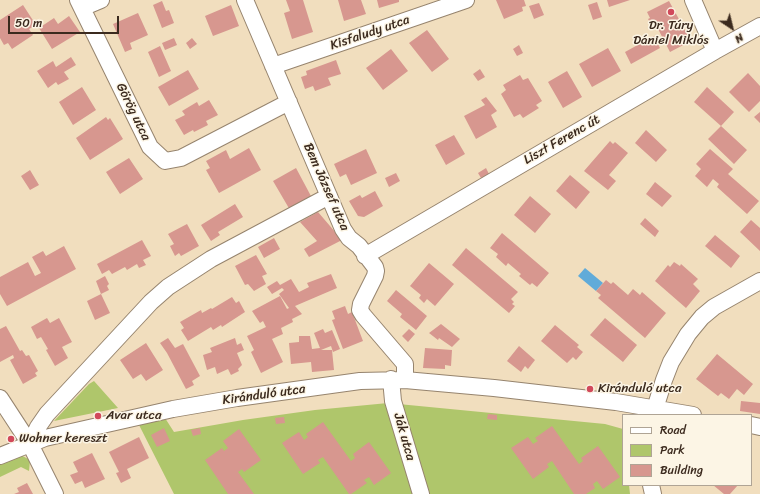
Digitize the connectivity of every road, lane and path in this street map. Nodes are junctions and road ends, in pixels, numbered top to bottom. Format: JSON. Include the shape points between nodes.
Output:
{"nodes":[{"id":1,"x":101,"y":0,"type":"edge"},
{"id":2,"x":245,"y":0,"type":"edge"},
{"id":3,"x":466,"y":0,"type":"edge"},
{"id":4,"x":693,"y":0,"type":"edge"},
{"id":5,"x":80,"y":4,"type":"edge"},
{"id":6,"x":760,"y":26,"type":"edge"},
{"id":7,"x":715,"y":51,"type":"junction"},
{"id":8,"x":273,"y":66,"type":"junction"},
{"id":9,"x":289,"y":102,"type":"junction"},
{"id":10,"x":329,"y":196,"type":"junction"},
{"id":11,"x":365,"y":256,"type":"junction"},
{"id":12,"x":760,"y":281,"type":"edge"},
{"id":13,"x":398,"y":380,"type":"junction"},
{"id":14,"x":0,"y":398,"type":"edge"},
{"id":15,"x":654,"y":412,"type":"edge"},
{"id":16,"x":680,"y":414,"type":"edge"},
{"id":17,"x":30,"y":444,"type":"junction"},
{"id":18,"x":0,"y":456,"type":"edge"},
{"id":19,"x":55,"y":494,"type":"edge"},
{"id":20,"x":421,"y":494,"type":"edge"}],
"edges":[{"from":1,"to":5,"type":"street"},
{"from":2,"to":8,"type":"street","name":"Bem József utca"},
{"from":3,"to":8,"type":"street","name":"Kisfaludy utca"},
{"from":4,"to":7,"type":"street"},
{"from":5,"to":9,"type":"street","name":"Görög utca","via":[[150,147],[165,161],[181,158]]},
{"from":6,"to":7,"type":"street","name":"Liszt Ferenc út"},
{"from":7,"to":11,"type":"street","name":"Liszt Ferenc út"},
{"from":8,"to":9,"type":"street","name":"Bem József utca"},
{"from":9,"to":10,"type":"street","name":"Bem József utca"},
{"from":10,"to":11,"type":"street","name":"Bem József utca","via":[[343,229]]},
{"from":10,"to":17,"type":"street","via":[[211,259],[168,287],[47,414]]},
{"from":11,"to":13,"type":"street","name":"Bem József utca","via":[[376,271],[360,310],[405,364]]},
{"from":12,"to":15,"type":"street","via":[[714,307],[688,334],[671,362]]},
{"from":13,"to":15,"type":"street","name":"Kiránduló utca","via":[[616,402]]},
{"from":13,"to":17,"type":"street","name":"Kiránduló utca","via":[[360,381],[173,409],[45,438]]},
{"from":13,"to":20,"type":"street","name":"Ják utca","via":[[393,401]]},
{"from":14,"to":17,"type":"street"},
{"from":15,"to":16,"type":"street","name":"Kiránduló utca"},
{"from":17,"to":18,"type":"street","name":"Kiránduló utca"},
{"from":17,"to":19,"type":"street"}]}
